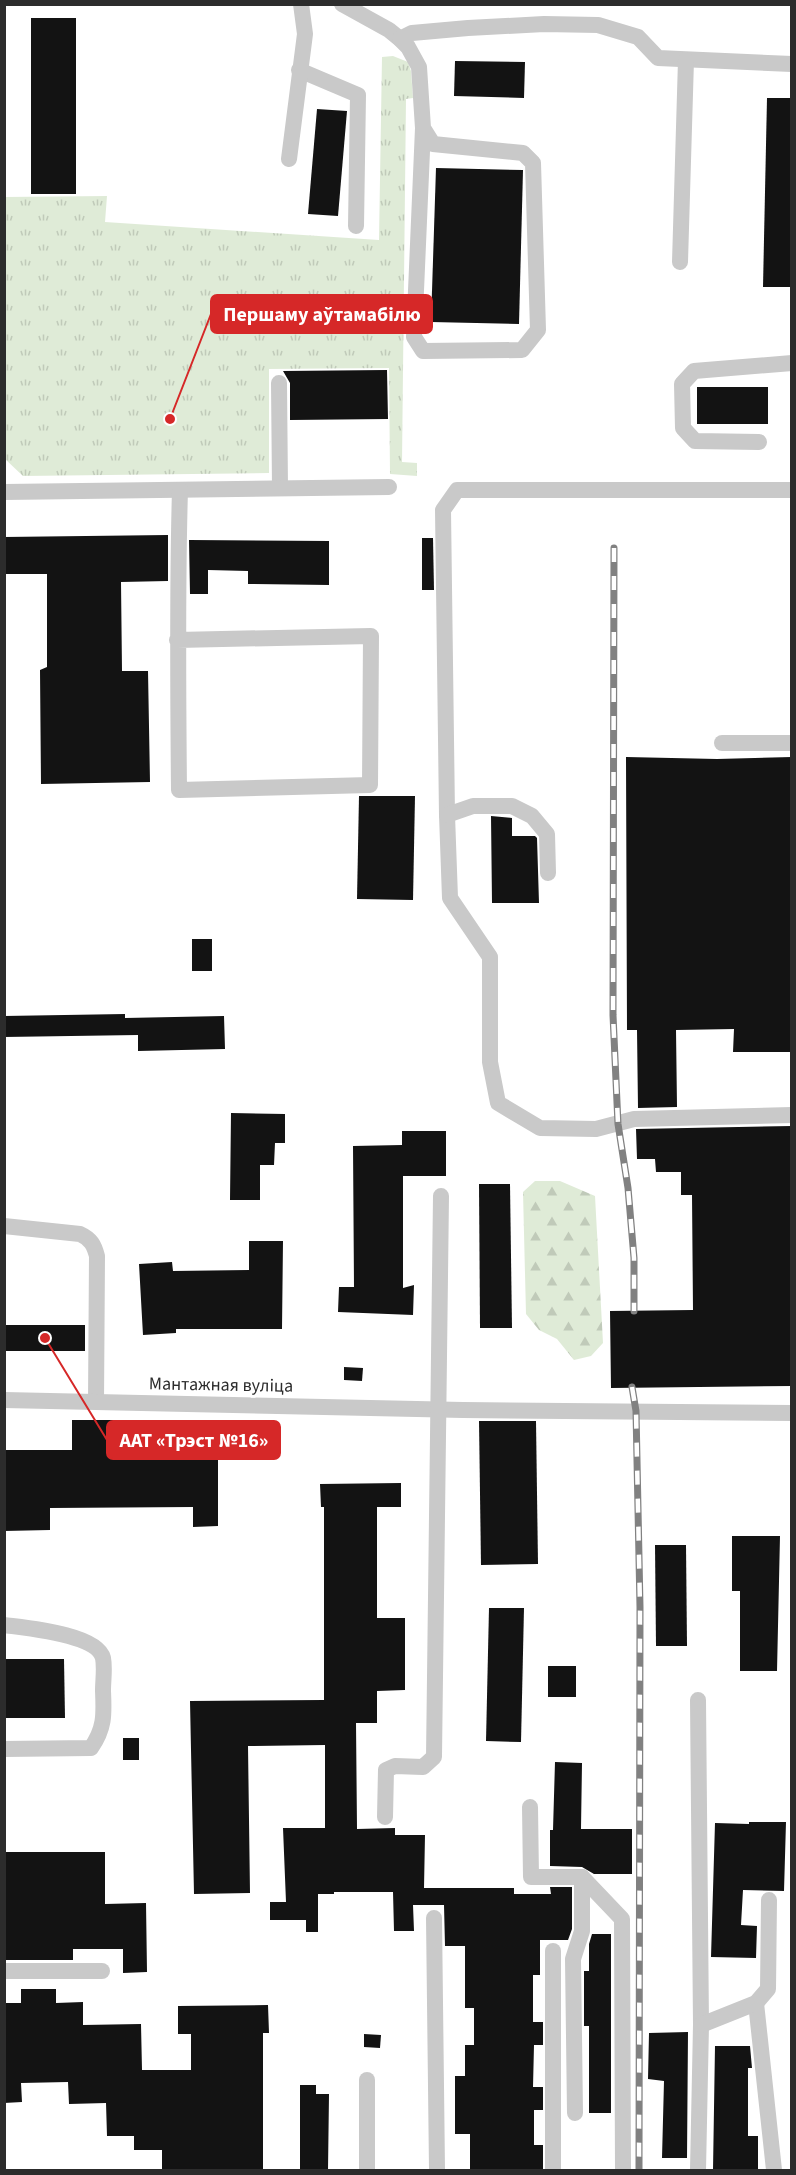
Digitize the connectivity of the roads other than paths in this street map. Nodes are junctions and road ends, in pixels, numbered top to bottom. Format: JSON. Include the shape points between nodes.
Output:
{"nodes":[{"id":1,"x":301,"y":4,"type":"edge"},
{"id":2,"x":342,"y":4,"type":"edge"},
{"id":3,"x":400,"y":39,"type":"junction"},
{"id":4,"x":686,"y":60,"type":"junction"},
{"id":5,"x":792,"y":64,"type":"edge"},
{"id":6,"x":299,"y":70,"type":"junction"},
{"id":7,"x":423,"y":128,"type":"junction"},
{"id":8,"x":289,"y":159,"type":"dead end"},
{"id":9,"x":356,"y":226,"type":"dead end"},
{"id":10,"x":680,"y":262,"type":"dead end"},
{"id":11,"x":792,"y":363,"type":"edge"},
{"id":12,"x":279,"y":383,"type":"dead end"},
{"id":13,"x":759,"y":442,"type":"dead end"},
{"id":14,"x":389,"y":487,"type":"dead end"},
{"id":15,"x":280,"y":488,"type":"junction"},
{"id":16,"x":180,"y":490,"type":"junction"},
{"id":17,"x":792,"y":490,"type":"edge"},
{"id":18,"x":4,"y":492,"type":"edge"},
{"id":19,"x":177,"y":639,"type":"junction"},
{"id":20,"x":722,"y":743,"type":"dead end"},
{"id":21,"x":792,"y":743,"type":"edge"},
{"id":22,"x":447,"y":815,"type":"junction"},
{"id":23,"x":548,"y":873,"type":"dead end"},
{"id":24,"x":792,"y":1115,"type":"edge"},
{"id":25,"x":441,"y":1196,"type":"dead end"},
{"id":26,"x":4,"y":1226,"type":"edge"},
{"id":27,"x":4,"y":1400,"type":"edge"},
{"id":28,"x":96,"y":1402,"type":"junction"},
{"id":29,"x":437,"y":1409,"type":"junction"},
{"id":30,"x":792,"y":1413,"type":"edge"},
{"id":31,"x":4,"y":1625,"type":"edge"},
{"id":32,"x":698,"y":1700,"type":"dead end"},
{"id":33,"x":4,"y":1749,"type":"edge"},
{"id":34,"x":530,"y":1807,"type":"dead end"},
{"id":35,"x":385,"y":1817,"type":"dead end"},
{"id":36,"x":582,"y":1877,"type":"junction"},
{"id":37,"x":769,"y":1900,"type":"dead end"},
{"id":38,"x":435,"y":1918,"type":"dead end"},
{"id":39,"x":553,"y":1951,"type":"dead end"},
{"id":40,"x":4,"y":1971,"type":"edge"},
{"id":41,"x":102,"y":1971,"type":"dead end"},
{"id":42,"x":756,"y":2003,"type":"junction"},
{"id":43,"x":701,"y":2025,"type":"junction"},
{"id":44,"x":367,"y":2080,"type":"dead end"},
{"id":45,"x":575,"y":2113,"type":"dead end"},
{"id":46,"x":367,"y":2170,"type":"edge"},
{"id":47,"x":437,"y":2170,"type":"edge"},
{"id":48,"x":553,"y":2170,"type":"edge"},
{"id":49,"x":623,"y":2170,"type":"edge"},
{"id":50,"x":698,"y":2170,"type":"edge"},
{"id":51,"x":774,"y":2170,"type":"edge"}],
"edges":[{"from":1,"to":6,"type":"street","via":[[305,34]]},
{"from":2,"to":3,"type":"street"},
{"from":3,"to":4,"type":"street","via":[[412,33],[468,28],[598,25],[638,37],[658,58]]},
{"from":3,"to":7,"type":"street","via":[[419,67]]},
{"from":4,"to":5,"type":"street"},
{"from":4,"to":10,"type":"street"},
{"from":6,"to":8,"type":"street"},
{"from":6,"to":9,"type":"street","via":[[357,95]]},
{"from":7,"to":7,"type":"street","via":[[433,144],[523,153],[533,163],[538,330],[522,350],[423,351],[414,337]]},
{"from":11,"to":13,"type":"street","via":[[694,371],[682,384],[682,428],[694,441]]},
{"from":12,"to":15,"type":"street"},
{"from":14,"to":15,"type":"street"},
{"from":15,"to":16,"type":"street"},
{"from":16,"to":18,"type":"street"},
{"from":16,"to":19,"type":"street"},
{"from":17,"to":22,"type":"street","via":[[457,490],[442,510]]},
{"from":19,"to":19,"type":"street","via":[[179,790],[370,785],[371,636]]},
{"from":20,"to":21,"type":"street"},
{"from":22,"to":23,"type":"street","via":[[474,806],[512,806],[532,816],[547,834]]},
{"from":22,"to":24,"type":"street","via":[[450,898],[489,957],[490,1062],[498,1103],[540,1128],[596,1129],[634,1119]]},
{"from":25,"to":29,"type":"street"},
{"from":26,"to":28,"type":"street","via":[[80,1234],[94,1245]]},
{"from":27,"to":28,"type":"street","name":"Мантажная вуліца"},
{"from":28,"to":29,"type":"street","name":"Мантажная вуліца"},
{"from":29,"to":30,"type":"street","name":"Мантажная вуліца"},
{"from":29,"to":35,"type":"street","via":[[434,1757],[423,1767],[395,1766],[386,1770]]},
{"from":31,"to":33,"type":"street","via":[[68,1635],[92,1644],[103,1656],[104,1715],[101,1734],[91,1748]]},
{"from":32,"to":43,"type":"street"},
{"from":34,"to":36,"type":"street","via":[[531,1877]]},
{"from":36,"to":45,"type":"street","via":[[582,1931],[573,1959]]},
{"from":36,"to":49,"type":"street","via":[[622,1919]]},
{"from":37,"to":42,"type":"street","via":[[768,1989]]},
{"from":38,"to":47,"type":"street"},
{"from":39,"to":48,"type":"street"},
{"from":40,"to":41,"type":"street"},
{"from":42,"to":43,"type":"street"},
{"from":42,"to":51,"type":"street"},
{"from":43,"to":50,"type":"street"},
{"from":44,"to":46,"type":"street"}]}
